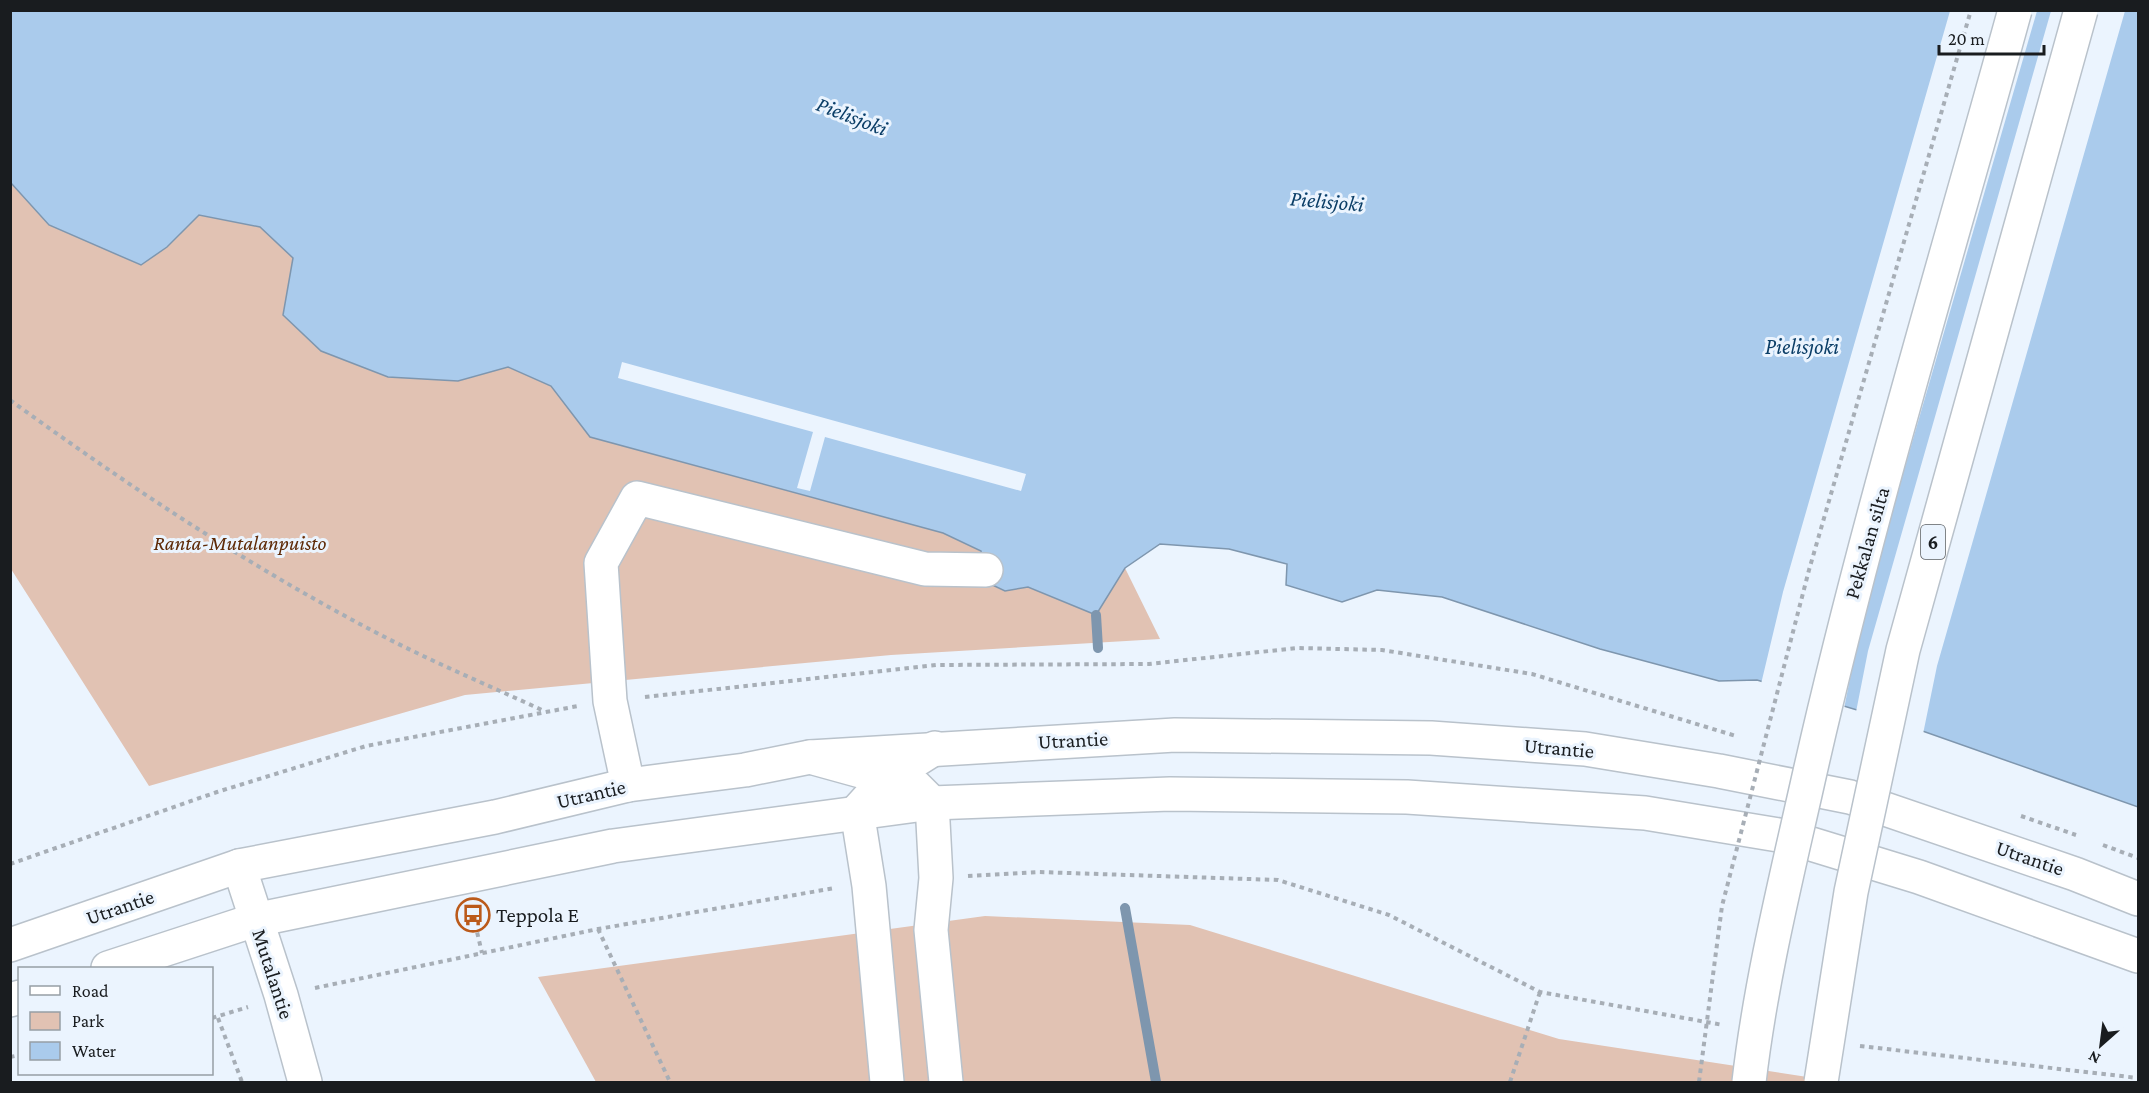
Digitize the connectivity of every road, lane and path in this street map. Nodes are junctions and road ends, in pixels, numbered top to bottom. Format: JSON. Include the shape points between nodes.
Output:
{"nodes":[{"id":1,"x":1971,"y":10,"type":"edge"},
{"id":2,"x":2015,"y":10,"type":"edge"},
{"id":3,"x":2081,"y":10,"type":"edge"},
{"id":4,"x":10,"y":400,"type":"edge"},
{"id":5,"x":986,"y":570,"type":"dead end"},
{"id":6,"x":935,"y":748,"type":"junction"},
{"id":7,"x":810,"y":757,"type":"junction"},
{"id":8,"x":886,"y":779,"type":"junction"},
{"id":9,"x":628,"y":785,"type":"junction"},
{"id":10,"x":932,"y":802,"type":"junction"},
{"id":11,"x":857,"y":811,"type":"junction"},
{"id":12,"x":10,"y":864,"type":"edge"},
{"id":13,"x":239,"y":866,"type":"junction"},
{"id":14,"x":936,"y":878,"type":"junction"},
{"id":15,"x":869,"y":886,"type":"junction"},
{"id":16,"x":2139,"y":899,"type":"edge"},
{"id":17,"x":473,"y":915,"type":"dead end"},
{"id":18,"x":255,"y":920,"type":"junction"},
{"id":19,"x":598,"y":929,"type":"junction"},
{"id":20,"x":10,"y":945,"type":"edge"},
{"id":21,"x":482,"y":953,"type":"junction"},
{"id":22,"x":2139,"y":956,"type":"edge"},
{"id":23,"x":114,"y":967,"type":"edge"},
{"id":24,"x":1540,"y":992,"type":"junction"},
{"id":25,"x":281,"y":994,"type":"junction"},
{"id":26,"x":213,"y":1018,"type":"edge"},
{"id":27,"x":218,"y":1018,"type":"junction"},
{"id":28,"x":1732,"y":1027,"type":"dead end"},
{"id":29,"x":1848,"y":1044,"type":"dead end"},
{"id":30,"x":2139,"y":1078,"type":"edge"},
{"id":31,"x":242,"y":1083,"type":"edge"},
{"id":32,"x":305,"y":1083,"type":"edge"},
{"id":33,"x":670,"y":1083,"type":"edge"},
{"id":34,"x":887,"y":1083,"type":"edge"},
{"id":35,"x":946,"y":1083,"type":"edge"},
{"id":36,"x":1510,"y":1083,"type":"edge"},
{"id":37,"x":1699,"y":1083,"type":"edge"},
{"id":38,"x":1749,"y":1083,"type":"edge"},
{"id":39,"x":1821,"y":1083,"type":"edge"}],
"edges":[{"from":1,"to":37,"type":"path","bridge":true,"via":[[1809,570],[1722,906]]},
{"from":2,"to":38,"type":"main road","name":"Pekkalan silta","bridge":true,"via":[[1841,636],[1784,884]]},
{"from":3,"to":39,"type":"main road","number":"6","bridge":true,"via":[[1903,650],[1851,892]]},
{"from":4,"to":12,"type":"path","via":[[109,472],[255,565],[376,632],[545,711],[366,746],[217,792]]},
{"from":5,"to":9,"type":"main road","via":[[925,569],[637,498],[601,562],[610,701]]},
{"from":6,"to":7,"type":"main road","name":"Utrantie"},
{"from":6,"to":8,"type":"main road"},
{"from":6,"to":16,"type":"main road","name":"Utrantie","via":[[1175,735],[1431,738],[1585,750],[1850,797],[2075,873]]},
{"from":7,"to":8,"type":"main road"},
{"from":7,"to":9,"type":"main road","name":"Utrantie"},
{"from":8,"to":10,"type":"main road","via":[[915,786]]},
{"from":8,"to":11,"type":"main road"},
{"from":9,"to":13,"type":"main road","name":"Utrantie","via":[[495,817]]},
{"from":10,"to":11,"type":"main road"},
{"from":10,"to":14,"type":"main road"},
{"from":10,"to":22,"type":"main road","via":[[1170,794],[1407,797],[1645,813],[1785,836],[1836,850]]},
{"from":11,"to":15,"type":"main road"},
{"from":11,"to":18,"type":"main road","via":[[613,846]]},
{"from":13,"to":18,"type":"main road","name":"Mutalantie"},
{"from":13,"to":20,"type":"main road","name":"Utrantie"},
{"from":14,"to":24,"type":"path","via":[[1038,872],[1278,879],[1389,915]]},
{"from":14,"to":35,"type":"main road","via":[[931,930]]},
{"from":15,"to":19,"type":"path","via":[[834,888]]},
{"from":15,"to":34,"type":"main road"},
{"from":17,"to":21,"type":"path"},
{"from":18,"to":23,"type":"main road"},
{"from":18,"to":25,"type":"main road","name":"Mutalantie"},
{"from":19,"to":21,"type":"path"},
{"from":19,"to":33,"type":"path"},
{"from":21,"to":25,"type":"path"},
{"from":24,"to":28,"type":"path"},
{"from":24,"to":36,"type":"path"},
{"from":25,"to":27,"type":"path"},
{"from":25,"to":32,"type":"main road","name":"Mutalantie"},
{"from":26,"to":27,"type":"path"},
{"from":27,"to":31,"type":"path"},
{"from":29,"to":30,"type":"path"}]}
